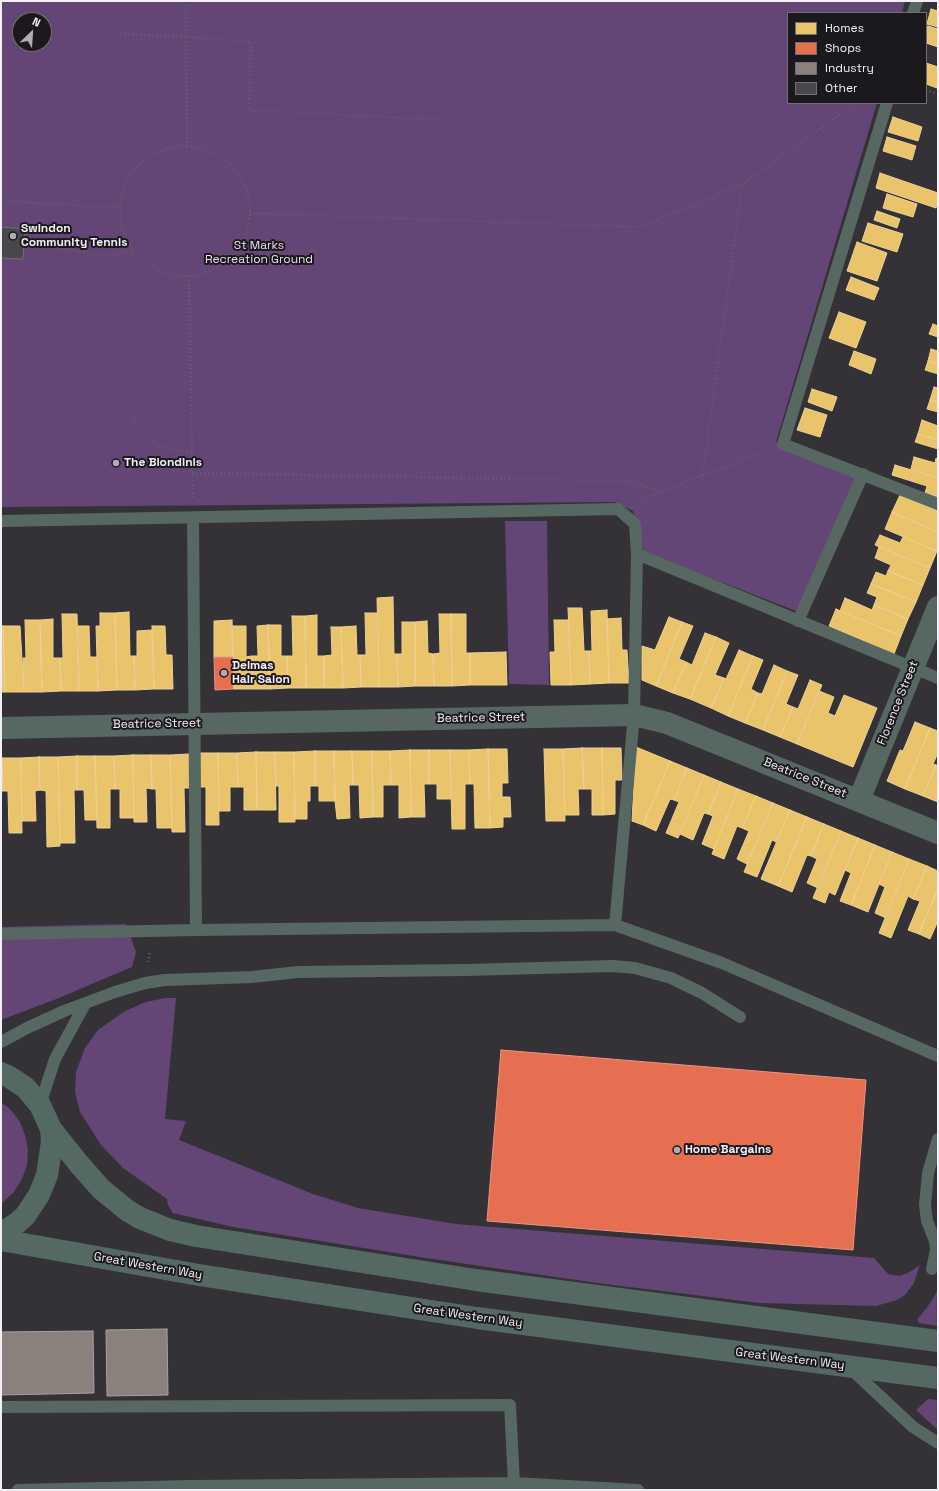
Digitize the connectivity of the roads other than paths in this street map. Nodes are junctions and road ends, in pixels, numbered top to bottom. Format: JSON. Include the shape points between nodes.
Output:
{"nodes":[{"id":1,"x":917,"y":1,"type":"edge"},
{"id":2,"x":913,"y":12,"type":"edge"},
{"id":3,"x":887,"y":104,"type":"edge"},
{"id":4,"x":863,"y":474,"type":"junction"},
{"id":5,"x":938,"y":504,"type":"edge"},
{"id":6,"x":193,"y":517,"type":"junction"},
{"id":7,"x":1,"y":521,"type":"edge"},
{"id":8,"x":637,"y":554,"type":"junction"},
{"id":9,"x":938,"y":607,"type":"edge"},
{"id":10,"x":798,"y":621,"type":"junction"},
{"id":11,"x":912,"y":668,"type":"junction"},
{"id":12,"x":938,"y":678,"type":"edge"},
{"id":13,"x":634,"y":715,"type":"junction"},
{"id":14,"x":196,"y":723,"type":"junction"},
{"id":15,"x":1,"y":728,"type":"edge"},
{"id":16,"x":859,"y":800,"type":"junction"},
{"id":17,"x":938,"y":833,"type":"edge"},
{"id":18,"x":615,"y":925,"type":"junction"},
{"id":19,"x":196,"y":930,"type":"junction"},
{"id":20,"x":1,"y":934,"type":"edge"},
{"id":21,"x":85,"y":1004,"type":"junction"},
{"id":22,"x":740,"y":1017,"type":"dead end"},
{"id":23,"x":1,"y":1042,"type":"edge"},
{"id":24,"x":938,"y":1056,"type":"edge"},
{"id":25,"x":1,"y":1073,"type":"edge"},
{"id":26,"x":40,"y":1105,"type":"junction"},
{"id":27,"x":51,"y":1129,"type":"junction"},
{"id":28,"x":938,"y":1139,"type":"edge"},
{"id":29,"x":1,"y":1234,"type":"edge"},
{"id":30,"x":1,"y":1240,"type":"edge"},
{"id":31,"x":938,"y":1252,"type":"edge"},
{"id":32,"x":938,"y":1342,"type":"edge"},
{"id":33,"x":848,"y":1367,"type":"junction"},
{"id":34,"x":938,"y":1378,"type":"edge"},
{"id":35,"x":1,"y":1407,"type":"edge"},
{"id":36,"x":938,"y":1443,"type":"edge"},
{"id":37,"x":514,"y":1483,"type":"junction"},
{"id":38,"x":18,"y":1490,"type":"edge"},
{"id":39,"x":638,"y":1490,"type":"edge"}],
"edges":[{"from":1,"to":2,"type":"lane"},
{"from":3,"to":4,"type":"lane","via":[[783,444]]},
{"from":4,"to":5,"type":"lane"},
{"from":4,"to":10,"type":"lane"},
{"from":6,"to":7,"type":"lane"},
{"from":6,"to":8,"type":"lane","via":[[618,509],[635,524]]},
{"from":6,"to":14,"type":"lane"},
{"from":8,"to":10,"type":"lane"},
{"from":8,"to":13,"type":"lane"},
{"from":9,"to":11,"type":"street","name":"Florence Street"},
{"from":10,"to":11,"type":"lane"},
{"from":11,"to":12,"type":"lane"},
{"from":11,"to":16,"type":"street","name":"Florence Street"},
{"from":13,"to":14,"type":"street","name":"Beatrice Street"},
{"from":13,"to":16,"type":"street","name":"Beatrice Street","via":[[667,723]]},
{"from":13,"to":18,"type":"lane"},
{"from":14,"to":15,"type":"street","name":"Beatrice Street"},
{"from":14,"to":19,"type":"lane"},
{"from":16,"to":17,"type":"street","name":"Beatrice Street"},
{"from":18,"to":19,"type":"lane"},
{"from":18,"to":24,"type":"lane","via":[[722,963]]},
{"from":19,"to":20,"type":"lane"},
{"from":21,"to":22,"type":"lane","via":[[115,992],[165,980],[252,977],[298,972],[613,966],[635,968],[671,978],[702,993]]},
{"from":21,"to":23,"type":"lane","via":[[46,1019]]},
{"from":21,"to":26,"type":"lane","via":[[54,1059]]},
{"from":25,"to":26,"type":"main road","via":[[26,1088]]},
{"from":26,"to":27,"type":"main road"},
{"from":27,"to":29,"type":"main road","via":[[49,1166],[39,1195],[25,1216]]},
{"from":27,"to":32,"type":"main road","via":[[101,1189],[128,1211],[164,1228],[196,1236],[476,1280]]},
{"from":28,"to":31,"type":"lane","via":[[928,1173],[925,1205],[935,1246],[932,1269]]},
{"from":30,"to":33,"type":"main road","name":"Great Western Way","via":[[199,1275],[477,1318]]},
{"from":33,"to":34,"type":"main road","name":"Great Western Way"},
{"from":33,"to":36,"type":"lane","via":[[913,1427]]},
{"from":35,"to":37,"type":"lane","via":[[510,1405]]},
{"from":37,"to":38,"type":"lane"},
{"from":37,"to":39,"type":"lane"}]}
